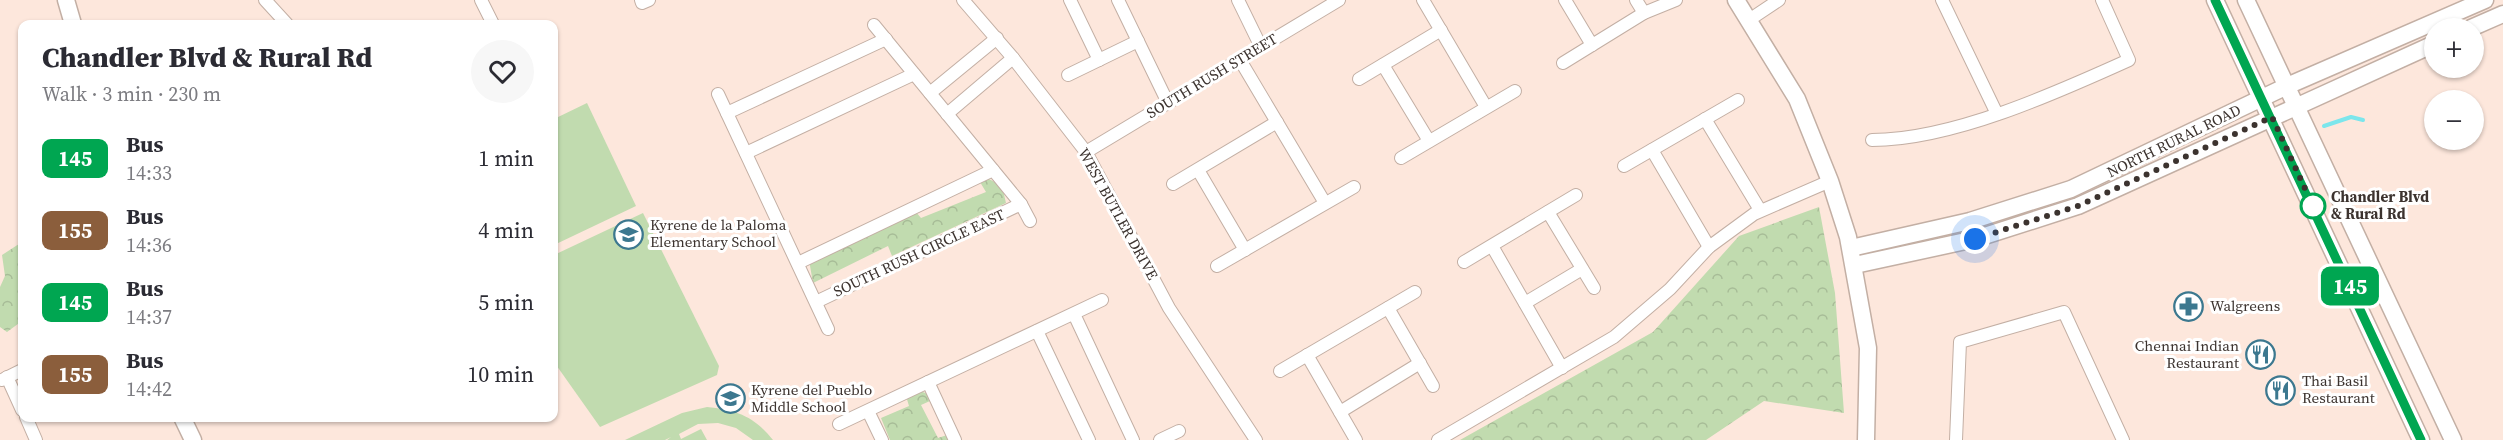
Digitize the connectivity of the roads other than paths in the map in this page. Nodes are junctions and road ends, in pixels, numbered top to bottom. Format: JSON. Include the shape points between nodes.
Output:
{"nodes":[{"id":1,"x":66,"y":0,"type":"edge"},
{"id":2,"x":265,"y":0,"type":"edge"},
{"id":3,"x":481,"y":0,"type":"edge"},
{"id":4,"x":963,"y":0,"type":"edge"},
{"id":5,"x":1070,"y":0,"type":"edge"},
{"id":6,"x":1118,"y":0,"type":"edge"},
{"id":7,"x":1238,"y":0,"type":"edge"},
{"id":8,"x":1339,"y":0,"type":"edge"},
{"id":9,"x":1423,"y":0,"type":"edge"},
{"id":10,"x":1565,"y":0,"type":"edge"},
{"id":11,"x":1636,"y":0,"type":"edge"},
{"id":12,"x":1676,"y":0,"type":"edge"},
{"id":13,"x":1736,"y":0,"type":"edge"},
{"id":14,"x":1779,"y":0,"type":"edge"},
{"id":15,"x":1942,"y":0,"type":"edge"},
{"id":16,"x":2102,"y":0,"type":"edge"},
{"id":17,"x":2215,"y":0,"type":"edge"},
{"id":18,"x":2246,"y":0,"type":"edge"},
{"id":19,"x":2485,"y":0,"type":"edge"},
{"id":20,"x":1644,"y":13,"type":"junction"},
{"id":21,"x":2503,"y":14,"type":"edge"},
{"id":22,"x":72,"y":20,"type":"edge"},
{"id":23,"x":283,"y":20,"type":"edge"},
{"id":24,"x":491,"y":20,"type":"edge"},
{"id":25,"x":1749,"y":20,"type":"junction"},
{"id":26,"x":2484,"y":22,"type":"edge"},
{"id":27,"x":874,"y":25,"type":"dead end"},
{"id":28,"x":1441,"y":30,"type":"junction"},
{"id":29,"x":886,"y":39,"type":"junction"},
{"id":30,"x":997,"y":39,"type":"junction"},
{"id":31,"x":1138,"y":41,"type":"junction"},
{"id":32,"x":1592,"y":45,"type":"junction"},
{"id":33,"x":1261,"y":47,"type":"junction"},
{"id":34,"x":2424,"y":48,"type":"edge"},
{"id":35,"x":1013,"y":58,"type":"junction"},
{"id":36,"x":1099,"y":60,"type":"junction"},
{"id":37,"x":1240,"y":60,"type":"junction"},
{"id":38,"x":1563,"y":63,"type":"dead end"},
{"id":39,"x":1383,"y":65,"type":"junction"},
{"id":40,"x":914,"y":74,"type":"junction"},
{"id":41,"x":1068,"y":75,"type":"dead end"},
{"id":42,"x":1359,"y":79,"type":"dead end"},
{"id":43,"x":2287,"y":86,"type":"junction"},
{"id":44,"x":1515,"y":91,"type":"dead end"},
{"id":45,"x":930,"y":93,"type":"junction"},
{"id":46,"x":718,"y":94,"type":"dead end"},
{"id":47,"x":2263,"y":98,"type":"junction"},
{"id":48,"x":1738,"y":100,"type":"dead end"},
{"id":49,"x":1168,"y":103,"type":"junction"},
{"id":50,"x":2296,"y":105,"type":"junction"},
{"id":51,"x":1486,"y":107,"type":"junction"},
{"id":52,"x":727,"y":114,"type":"junction"},
{"id":53,"x":947,"y":114,"type":"junction"},
{"id":54,"x":1997,"y":114,"type":"junction"},
{"id":55,"x":2272,"y":117,"type":"junction"},
{"id":56,"x":1705,"y":119,"type":"junction"},
{"id":57,"x":1276,"y":122,"type":"junction"},
{"id":58,"x":1872,"y":140,"type":"dead end"},
{"id":59,"x":1429,"y":141,"type":"junction"},
{"id":60,"x":1652,"y":150,"type":"junction"},
{"id":61,"x":1086,"y":152,"type":"junction"},
{"id":62,"x":746,"y":153,"type":"junction"},
{"id":63,"x":1401,"y":158,"type":"dead end"},
{"id":64,"x":1624,"y":166,"type":"dead end"},
{"id":65,"x":993,"y":170,"type":"junction"},
{"id":66,"x":1198,"y":170,"type":"junction"},
{"id":67,"x":2108,"y":173,"type":"junction"},
{"id":68,"x":1830,"y":181,"type":"junction"},
{"id":69,"x":1173,"y":184,"type":"dead end"},
{"id":70,"x":1354,"y":187,"type":"dead end"},
{"id":71,"x":2116,"y":190,"type":"junction"},
{"id":72,"x":1576,"y":195,"type":"dead end"},
{"id":73,"x":1325,"y":203,"type":"junction"},
{"id":74,"x":1021,"y":204,"type":"junction"},
{"id":75,"x":1760,"y":210,"type":"junction"},
{"id":76,"x":1548,"y":212,"type":"junction"},
{"id":77,"x":1030,"y":221,"type":"dead end"},
{"id":78,"x":1492,"y":246,"type":"junction"},
{"id":79,"x":1709,"y":247,"type":"junction"},
{"id":80,"x":1851,"y":248,"type":"junction"},
{"id":81,"x":1245,"y":250,"type":"junction"},
{"id":82,"x":1464,"y":262,"type":"dead end"},
{"id":83,"x":798,"y":263,"type":"junction"},
{"id":84,"x":1854,"y":265,"type":"junction"},
{"id":85,"x":1217,"y":267,"type":"dead end"},
{"id":86,"x":1582,"y":269,"type":"junction"},
{"id":87,"x":1594,"y":288,"type":"dead end"},
{"id":88,"x":1415,"y":292,"type":"dead end"},
{"id":89,"x":1102,"y":300,"type":"dead end"},
{"id":90,"x":816,"y":302,"type":"junction"},
{"id":91,"x":1525,"y":303,"type":"junction"},
{"id":92,"x":1388,"y":308,"type":"junction"},
{"id":93,"x":1074,"y":314,"type":"junction"},
{"id":94,"x":828,"y":329,"type":"dead end"},
{"id":95,"x":1037,"y":331,"type":"junction"},
{"id":96,"x":1307,"y":355,"type":"junction"},
{"id":97,"x":1420,"y":363,"type":"junction"},
{"id":98,"x":1562,"y":368,"type":"junction"},
{"id":99,"x":1280,"y":371,"type":"dead end"},
{"id":100,"x":18,"y":372,"type":"edge"},
{"id":101,"x":4,"y":379,"type":"edge"},
{"id":102,"x":928,"y":382,"type":"junction"},
{"id":103,"x":1434,"y":386,"type":"dead end"},
{"id":104,"x":18,"y":403,"type":"edge"},
{"id":105,"x":868,"y":411,"type":"junction"},
{"id":106,"x":1340,"y":412,"type":"junction"},
{"id":107,"x":2443,"y":420,"type":"junction"},
{"id":108,"x":28,"y":422,"type":"edge"},
{"id":109,"x":185,"y":422,"type":"edge"},
{"id":110,"x":839,"y":424,"type":"dead end"},
{"id":111,"x":1179,"y":431,"type":"dead end"},
{"id":112,"x":2419,"y":436,"type":"edge"},
{"id":113,"x":36,"y":440,"type":"edge"},
{"id":114,"x":194,"y":440,"type":"edge"},
{"id":115,"x":882,"y":440,"type":"edge"},
{"id":116,"x":956,"y":440,"type":"edge"},
{"id":117,"x":1089,"y":440,"type":"edge"},
{"id":118,"x":1132,"y":440,"type":"edge"},
{"id":119,"x":1160,"y":440,"type":"edge"},
{"id":120,"x":1256,"y":440,"type":"edge"},
{"id":121,"x":1356,"y":440,"type":"edge"},
{"id":122,"x":1438,"y":440,"type":"edge"},
{"id":123,"x":1866,"y":440,"type":"edge"},
{"id":124,"x":1956,"y":440,"type":"edge"},
{"id":125,"x":2123,"y":440,"type":"edge"},
{"id":126,"x":2453,"y":440,"type":"edge"}],
"edges":[{"from":1,"to":22,"type":"main road"},
{"from":2,"to":23,"type":"street"},
{"from":3,"to":24,"type":"street"},
{"from":4,"to":30,"type":"street","name":"WEST BUTLER DRIVE"},
{"from":5,"to":36,"type":"street"},
{"from":6,"to":31,"type":"street"},
{"from":7,"to":33,"type":"street"},
{"from":8,"to":33,"type":"street","name":"SOUTH RUSH STREET"},
{"from":9,"to":28,"type":"street"},
{"from":10,"to":32,"type":"street"},
{"from":11,"to":20,"type":"street"},
{"from":12,"to":20,"type":"street"},
{"from":13,"to":25,"type":"main road"},
{"from":14,"to":25,"type":"street"},
{"from":15,"to":54,"type":"street"},
{"from":16,"to":54,"type":"street","via":[[2129,60]]},
{"from":17,"to":47,"type":"main road"},
{"from":18,"to":43,"type":"main road"},
{"from":19,"to":43,"type":"main road","name":"NORTH RURAL ROAD"},
{"from":20,"to":32,"type":"street"},
{"from":21,"to":26,"type":"main road"},
{"from":25,"to":68,"type":"main road","via":[[1797,99]]},
{"from":27,"to":29,"type":"street","name":"SOUTH RUSH CIRCLE EAST"},
{"from":28,"to":39,"type":"street"},
{"from":28,"to":51,"type":"street"},
{"from":29,"to":40,"type":"street","name":"SOUTH RUSH CIRCLE EAST"},
{"from":29,"to":52,"type":"street"},
{"from":30,"to":35,"type":"street","name":"WEST BUTLER DRIVE"},
{"from":30,"to":45,"type":"street"},
{"from":31,"to":36,"type":"street"},
{"from":31,"to":49,"type":"street"},
{"from":32,"to":38,"type":"street"},
{"from":33,"to":37,"type":"street","name":"SOUTH RUSH STREET"},
{"from":34,"to":50,"type":"main road","name":"NORTH RURAL ROAD"},
{"from":35,"to":53,"type":"street"},
{"from":35,"to":61,"type":"street","name":"WEST BUTLER DRIVE"},
{"from":36,"to":41,"type":"street"},
{"from":37,"to":49,"type":"street","name":"SOUTH RUSH STREET"},
{"from":37,"to":57,"type":"street"},
{"from":39,"to":42,"type":"street"},
{"from":39,"to":59,"type":"street"},
{"from":40,"to":45,"type":"street","name":"SOUTH RUSH CIRCLE EAST"},
{"from":40,"to":62,"type":"street"},
{"from":43,"to":47,"type":"main road","name":"NORTH RURAL ROAD"},
{"from":43,"to":50,"type":"main road"},
{"from":44,"to":51,"type":"street"},
{"from":45,"to":53,"type":"street","name":"SOUTH RUSH CIRCLE EAST"},
{"from":46,"to":52,"type":"street","name":"SOUTH RUSH CIRCLE EAST"},
{"from":47,"to":55,"type":"main road"},
{"from":47,"to":67,"type":"main road","name":"NORTH RURAL ROAD"},
{"from":48,"to":56,"type":"street"},
{"from":49,"to":61,"type":"street","name":"SOUTH RUSH STREET"},
{"from":50,"to":55,"type":"main road","name":"NORTH RURAL ROAD"},
{"from":50,"to":107,"type":"main road"},
{"from":51,"to":59,"type":"street"},
{"from":52,"to":62,"type":"street","name":"SOUTH RUSH CIRCLE EAST"},
{"from":53,"to":65,"type":"street","name":"SOUTH RUSH CIRCLE EAST"},
{"from":54,"to":58,"type":"street","via":[[1923,135]]},
{"from":55,"to":71,"type":"main road","name":"NORTH RURAL ROAD"},
{"from":55,"to":112,"type":"main road"},
{"from":56,"to":60,"type":"street"},
{"from":56,"to":75,"type":"street"},
{"from":57,"to":66,"type":"street"},
{"from":57,"to":73,"type":"street"},
{"from":59,"to":63,"type":"street"},
{"from":60,"to":64,"type":"street"},
{"from":60,"to":79,"type":"street"},
{"from":61,"to":120,"type":"street","name":"WEST BUTLER DRIVE","via":[[1169,308]]},
{"from":62,"to":83,"type":"street","name":"SOUTH RUSH CIRCLE EAST"},
{"from":65,"to":74,"type":"street","name":"SOUTH RUSH CIRCLE EAST"},
{"from":65,"to":83,"type":"street"},
{"from":66,"to":69,"type":"street"},
{"from":66,"to":81,"type":"street"},
{"from":67,"to":71,"type":"main road"},
{"from":67,"to":80,"type":"main road","name":"NORTH RURAL ROAD","via":[[2004,212]]},
{"from":68,"to":75,"type":"street"},
{"from":68,"to":80,"type":"main road"},
{"from":70,"to":73,"type":"street"},
{"from":71,"to":84,"type":"main road","name":"NORTH RURAL ROAD","via":[[1985,236]]},
{"from":72,"to":76,"type":"street"},
{"from":73,"to":81,"type":"street"},
{"from":74,"to":77,"type":"street","name":"SOUTH RUSH CIRCLE EAST"},
{"from":74,"to":90,"type":"street","name":"SOUTH RUSH CIRCLE EAST"},
{"from":75,"to":79,"type":"street"},
{"from":76,"to":78,"type":"street"},
{"from":76,"to":86,"type":"street"},
{"from":78,"to":82,"type":"street"},
{"from":78,"to":91,"type":"street"},
{"from":79,"to":98,"type":"street","via":[[1635,320]]},
{"from":80,"to":84,"type":"main road"},
{"from":81,"to":85,"type":"street"},
{"from":83,"to":90,"type":"street","name":"SOUTH RUSH CIRCLE EAST"},
{"from":84,"to":123,"type":"main road","via":[[1868,348]]},
{"from":86,"to":87,"type":"street"},
{"from":86,"to":91,"type":"street"},
{"from":88,"to":92,"type":"street"},
{"from":89,"to":93,"type":"street"},
{"from":90,"to":94,"type":"street","name":"SOUTH RUSH CIRCLE EAST"},
{"from":91,"to":98,"type":"street"},
{"from":92,"to":96,"type":"street"},
{"from":92,"to":97,"type":"street"},
{"from":93,"to":95,"type":"street"},
{"from":93,"to":118,"type":"street"},
{"from":95,"to":102,"type":"street"},
{"from":95,"to":117,"type":"street"},
{"from":96,"to":99,"type":"street"},
{"from":96,"to":106,"type":"street"},
{"from":97,"to":103,"type":"street"},
{"from":97,"to":106,"type":"street"},
{"from":98,"to":122,"type":"street"},
{"from":100,"to":101,"type":"street"},
{"from":101,"to":104,"type":"street"},
{"from":102,"to":105,"type":"street"},
{"from":102,"to":116,"type":"street"},
{"from":105,"to":110,"type":"street"},
{"from":105,"to":115,"type":"street"},
{"from":106,"to":121,"type":"street"},
{"from":107,"to":112,"type":"main road"},
{"from":107,"to":126,"type":"main road"},
{"from":108,"to":113,"type":"street"},
{"from":109,"to":114,"type":"main road"},
{"from":111,"to":119,"type":"street"},
{"from":124,"to":125,"type":"street","via":[[1960,342],[2064,312]]}]}
